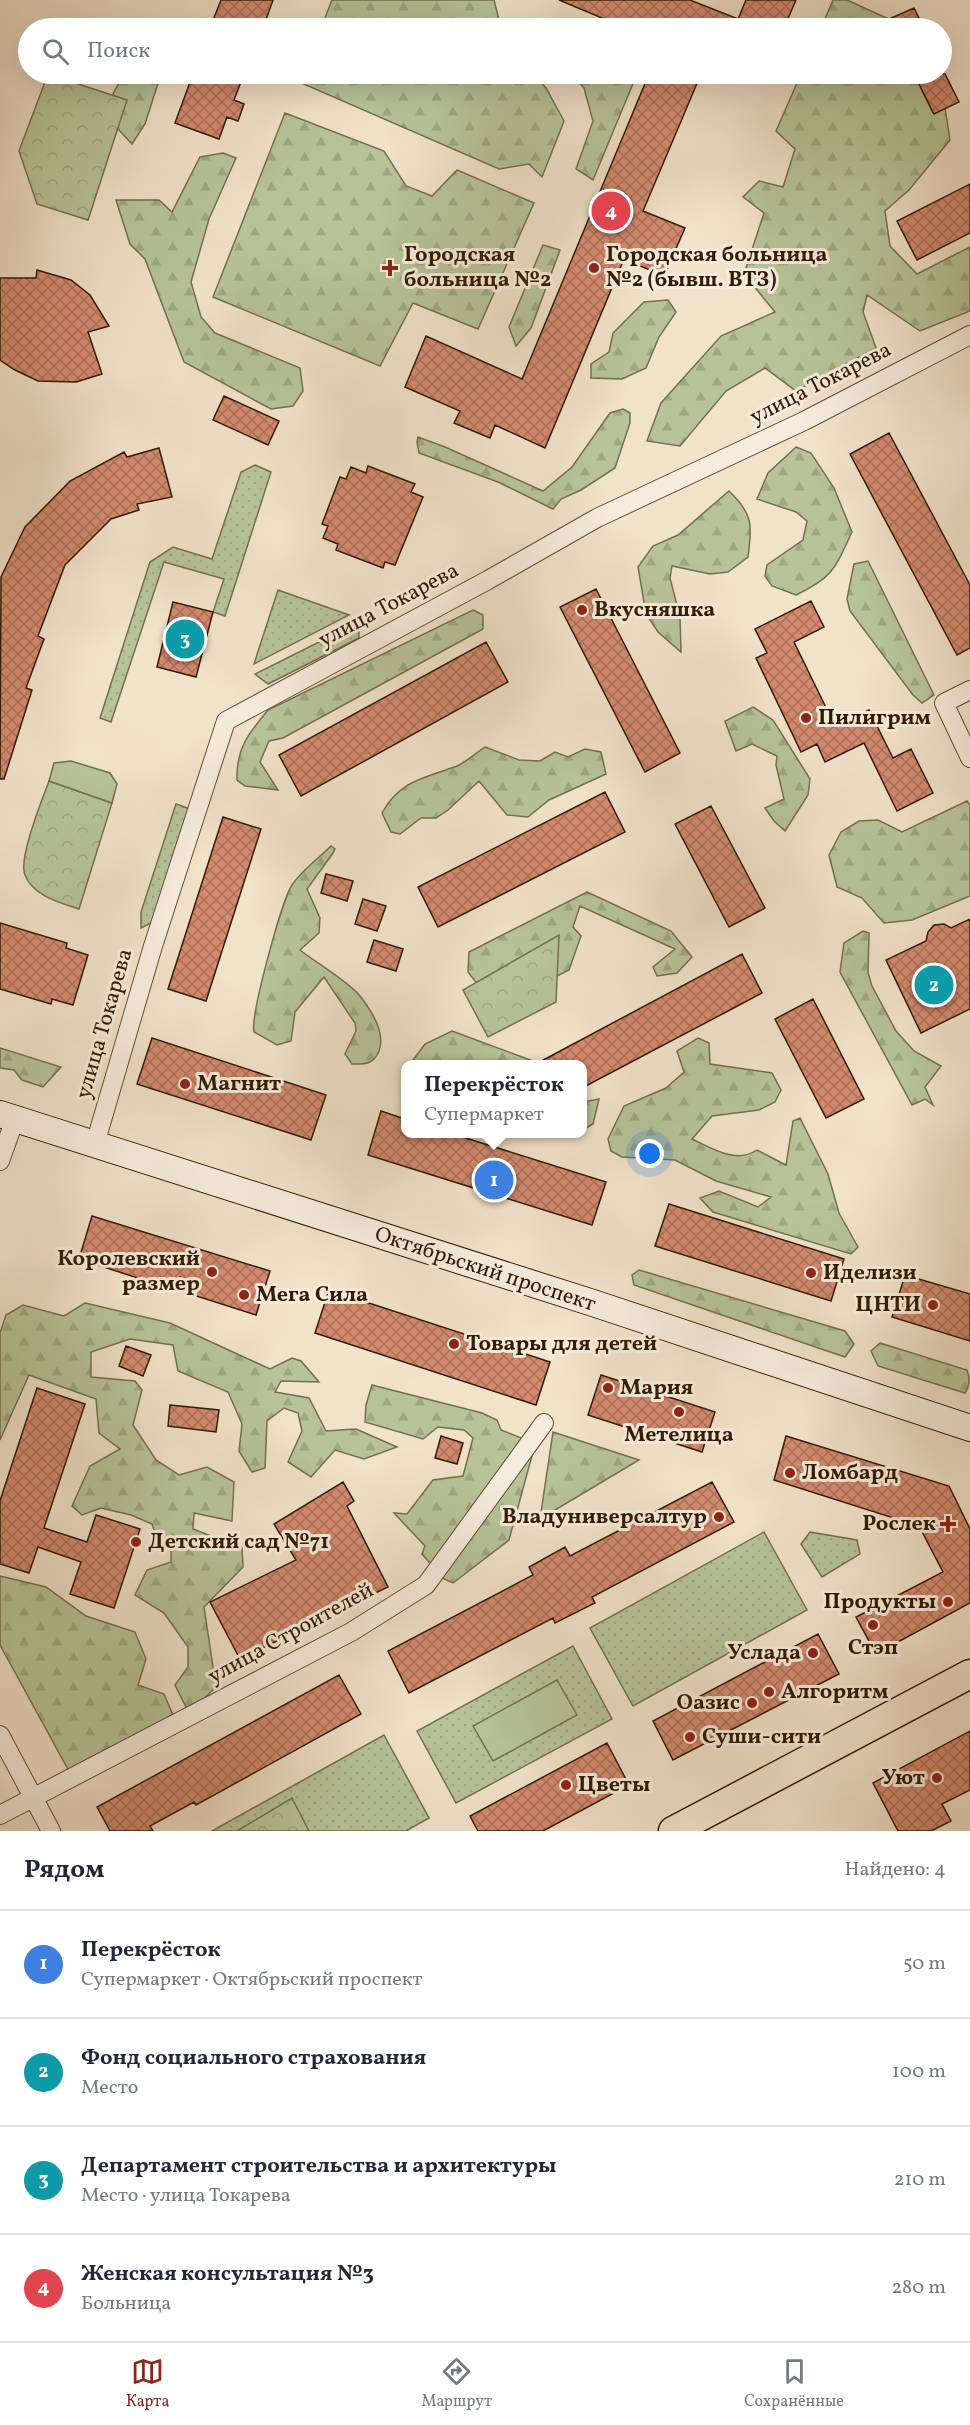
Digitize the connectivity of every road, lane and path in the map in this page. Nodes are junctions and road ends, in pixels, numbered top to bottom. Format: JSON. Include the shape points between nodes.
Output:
{"nodes":[{"id":1,"x":970,"y":335,"type":"edge"},
{"id":2,"x":970,"y":690,"type":"edge"},
{"id":3,"x":970,"y":758,"type":"edge"},
{"id":4,"x":8,"y":1116,"type":"edge"},
{"id":5,"x":95,"y":1144,"type":"junction"},
{"id":6,"x":0,"y":1161,"type":"edge"},
{"id":7,"x":544,"y":1423,"type":"dead end"},
{"id":8,"x":970,"y":1428,"type":"edge"},
{"id":9,"x":970,"y":1674,"type":"edge"},
{"id":10,"x":0,"y":1735,"type":"edge"},
{"id":11,"x":34,"y":1797,"type":"junction"},
{"id":12,"x":0,"y":1815,"type":"edge"},
{"id":13,"x":51,"y":1831,"type":"edge"},
{"id":14,"x":673,"y":1831,"type":"edge"}],
"edges":[{"from":1,"to":5,"type":"street","name":"улица Токарева","via":[[804,421],[597,518],[226,721],[153,946]]},
{"from":2,"to":3,"type":"street","via":[[944,703]]},
{"from":4,"to":5,"type":"main road","name":"Октябрьский проспект"},
{"from":4,"to":6,"type":"street"},
{"from":5,"to":8,"type":"main road","name":"Октябрьский проспект"},
{"from":7,"to":11,"type":"street","name":"улица Строителей","via":[[426,1586],[351,1632]]},
{"from":9,"to":14,"type":"main road"},
{"from":10,"to":11,"type":"street"},
{"from":11,"to":12,"type":"street","name":"улица Строителей"},
{"from":11,"to":13,"type":"street"}]}
